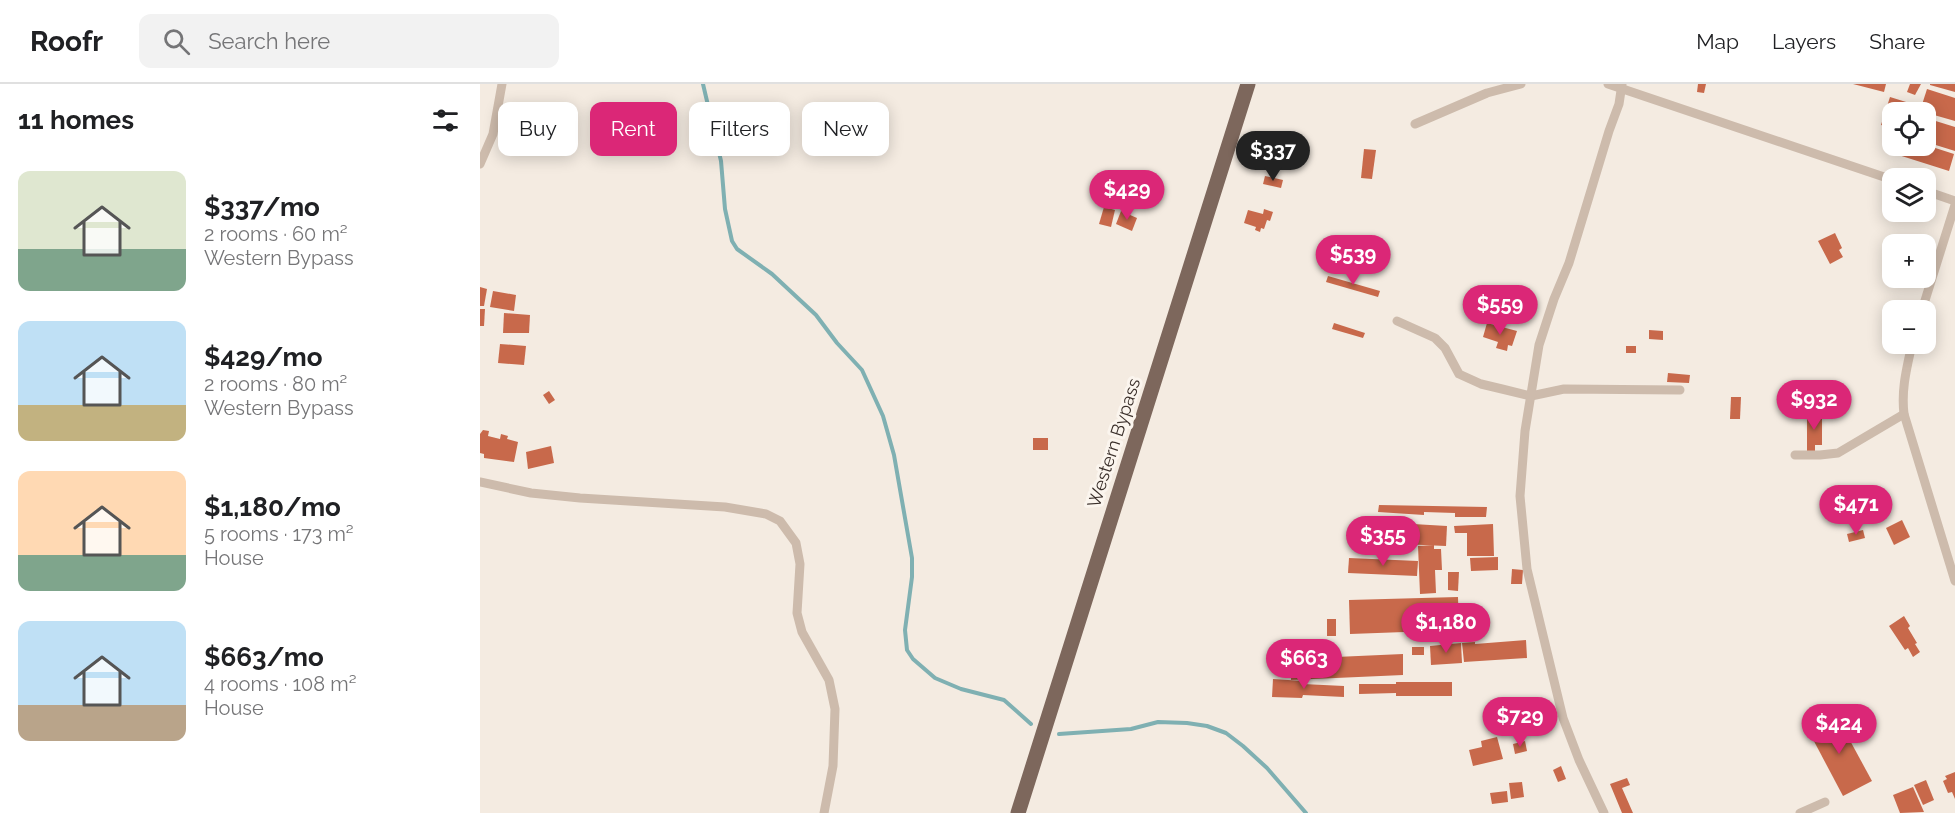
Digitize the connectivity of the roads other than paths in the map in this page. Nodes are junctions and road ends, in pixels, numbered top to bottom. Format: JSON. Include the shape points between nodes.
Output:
{"nodes":[{"id":1,"x":502,"y":84,"type":"edge"},
{"id":2,"x":1248,"y":84,"type":"edge"},
{"id":3,"x":1521,"y":84,"type":"edge"},
{"id":4,"x":1608,"y":84,"type":"edge"},
{"id":5,"x":1622,"y":86,"type":"edge"},
{"id":6,"x":1415,"y":124,"type":"dead end"},
{"id":7,"x":480,"y":164,"type":"edge"},
{"id":8,"x":1882,"y":176,"type":"edge"},
{"id":9,"x":1936,"y":195,"type":"edge"},
{"id":10,"x":1955,"y":203,"type":"edge"},
{"id":11,"x":1925,"y":300,"type":"edge"},
{"id":12,"x":1397,"y":321,"type":"dead end"},
{"id":13,"x":1910,"y":354,"type":"edge"},
{"id":14,"x":1680,"y":390,"type":"dead end"},
{"id":15,"x":1531,"y":396,"type":"junction"},
{"id":16,"x":1904,"y":414,"type":"junction"},
{"id":17,"x":1795,"y":455,"type":"dead end"},
{"id":18,"x":480,"y":483,"type":"edge"},
{"id":19,"x":1955,"y":581,"type":"edge"},
{"id":20,"x":1825,"y":802,"type":"dead end"},
{"id":21,"x":824,"y":813,"type":"edge"},
{"id":22,"x":1018,"y":813,"type":"edge"},
{"id":23,"x":1604,"y":813,"type":"edge"},
{"id":24,"x":1800,"y":813,"type":"edge"}],
"edges":[{"from":1,"to":7,"type":"street","via":[[493,134]]},
{"from":2,"to":22,"type":"main road","name":"Western Bypass"},
{"from":3,"to":6,"type":"street","via":[[1487,93]]},
{"from":4,"to":5,"type":"street"},
{"from":5,"to":8,"type":"street"},
{"from":5,"to":15,"type":"street","via":[[1569,263],[1542,335]]},
{"from":9,"to":10,"type":"street"},
{"from":10,"to":11,"type":"street"},
{"from":12,"to":15,"type":"street","via":[[1435,338],[1460,374],[1481,384]]},
{"from":13,"to":16,"type":"street","via":[[1902,399]]},
{"from":14,"to":15,"type":"street","via":[[1564,389]]},
{"from":15,"to":23,"type":"street","via":[[1520,496],[1527,569],[1563,718]]},
{"from":16,"to":17,"type":"street","via":[[1838,453]]},
{"from":16,"to":19,"type":"street"},
{"from":18,"to":21,"type":"street","via":[[580,498],[725,507],[766,514],[780,521],[796,543],[800,564],[799,623],[829,680],[835,709],[833,766]]},
{"from":20,"to":24,"type":"street"}]}
